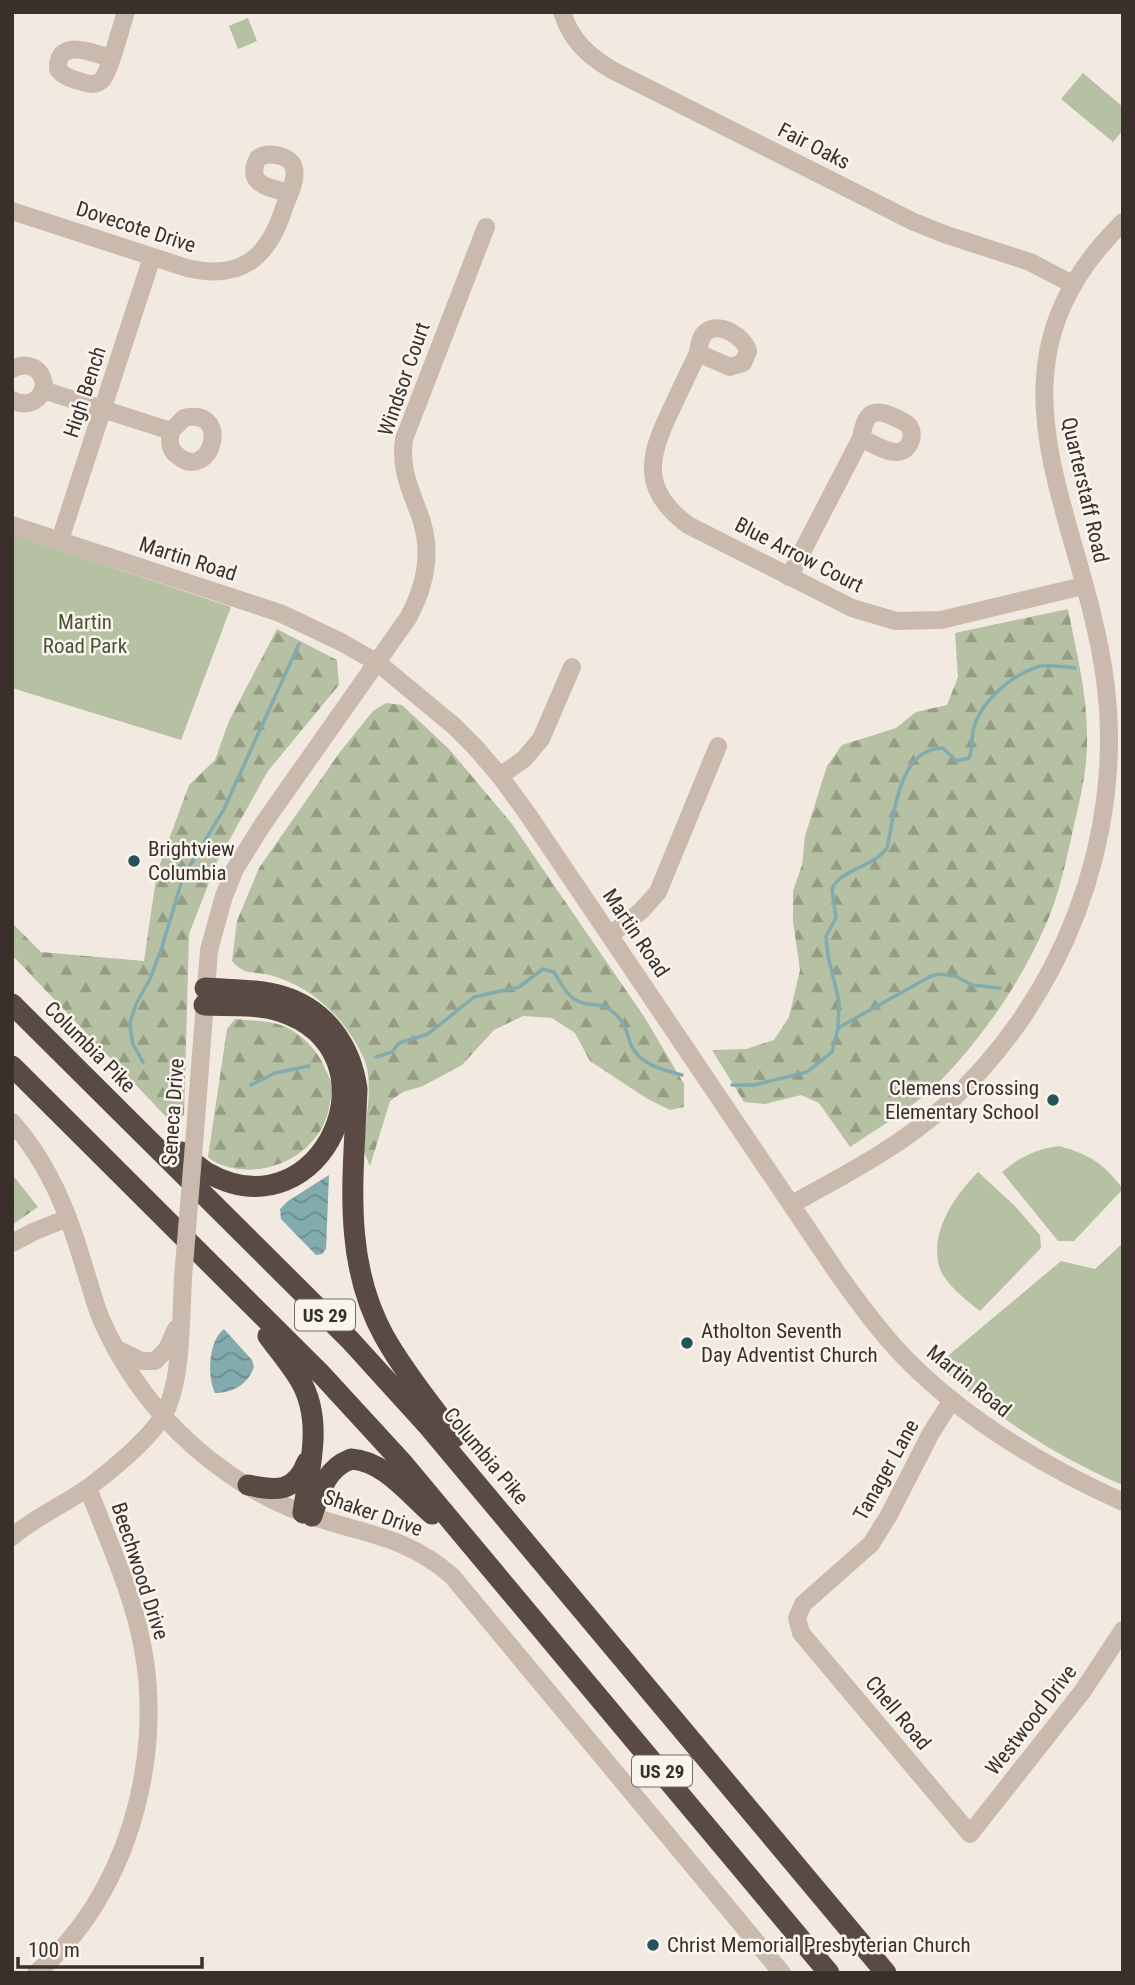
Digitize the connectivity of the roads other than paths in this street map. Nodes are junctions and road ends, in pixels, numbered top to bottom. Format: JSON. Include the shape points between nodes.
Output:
{"nodes":[{"id":1,"x":126,"y":12,"type":"edge"},
{"id":2,"x":562,"y":12,"type":"edge"},
{"id":3,"x":111,"y":58,"type":"dead end"},
{"id":4,"x":289,"y":193,"type":"dead end"},
{"id":5,"x":12,"y":211,"type":"edge"},
{"id":6,"x":1123,"y":222,"type":"edge"},
{"id":7,"x":485,"y":227,"type":"dead end"},
{"id":8,"x":152,"y":257,"type":"junction"},
{"id":9,"x":1072,"y":284,"type":"junction"},
{"id":10,"x":698,"y":353,"type":"dead end"},
{"id":11,"x":12,"y":369,"type":"edge"},
{"id":12,"x":43,"y":390,"type":"junction"},
{"id":13,"x":12,"y":400,"type":"edge"},
{"id":14,"x":103,"y":409,"type":"junction"},
{"id":15,"x":171,"y":431,"type":"dead end"},
{"id":16,"x":861,"y":438,"type":"dead end"},
{"id":17,"x":12,"y":525,"type":"edge"},
{"id":18,"x":60,"y":540,"type":"junction"},
{"id":19,"x":789,"y":577,"type":"junction"},
{"id":20,"x":1083,"y":586,"type":"junction"},
{"id":21,"x":377,"y":663,"type":"junction"},
{"id":22,"x":572,"y":667,"type":"dead end"},
{"id":23,"x":718,"y":746,"type":"dead end"},
{"id":24,"x":500,"y":776,"type":"junction"},
{"id":25,"x":610,"y":935,"type":"junction"},
{"id":26,"x":205,"y":997,"type":"junction"},
{"id":27,"x":12,"y":1004,"type":"edge"},
{"id":28,"x":63,"y":1055,"type":"junction"},
{"id":29,"x":12,"y":1066,"type":"edge"},
{"id":30,"x":12,"y":1122,"type":"edge"},
{"id":31,"x":792,"y":1204,"type":"junction"},
{"id":32,"x":68,"y":1218,"type":"junction"},
{"id":33,"x":12,"y":1243,"type":"edge"},
{"id":34,"x":233,"y":1286,"type":"junction"},
{"id":35,"x":180,"y":1319,"type":"junction"},
{"id":36,"x":116,"y":1348,"type":"junction"},
{"id":37,"x":952,"y":1400,"type":"junction"},
{"id":38,"x":163,"y":1416,"type":"junction"},
{"id":39,"x":312,"y":1447,"type":"junction"},
{"id":40,"x":248,"y":1485,"type":"junction"},
{"id":41,"x":88,"y":1488,"type":"junction"},
{"id":42,"x":1123,"y":1503,"type":"edge"},
{"id":43,"x":307,"y":1515,"type":"junction"},
{"id":44,"x":12,"y":1537,"type":"edge"},
{"id":45,"x":494,"y":1570,"type":"junction"},
{"id":46,"x":568,"y":1591,"type":"junction"},
{"id":47,"x":797,"y":1618,"type":"joint"},
{"id":48,"x":1123,"y":1629,"type":"edge"},
{"id":49,"x":970,"y":1834,"type":"joint"},
{"id":50,"x":36,"y":1973,"type":"edge"},
{"id":51,"x":782,"y":1973,"type":"edge"},
{"id":52,"x":829,"y":1973,"type":"edge"},
{"id":53,"x":886,"y":1973,"type":"edge"}],
"edges":[{"from":1,"to":3,"type":"street"},
{"from":2,"to":9,"type":"street","name":"Fair Oaks","via":[[577,43],[612,70],[912,221],[1030,262]]},
{"from":4,"to":8,"type":"street","name":"Dovecote Drive","via":[[275,235],[246,264],[206,272]]},
{"from":5,"to":8,"type":"street","name":"Dovecote Drive"},
{"from":6,"to":9,"type":"street","name":"Quarterstaff Road"},
{"from":7,"to":21,"type":"street","name":"Windsor Court","via":[[404,439],[403,472],[424,528],[425,572],[417,602]]},
{"from":8,"to":14,"type":"street","name":"High Bench"},
{"from":9,"to":20,"type":"street","name":"Quarterstaff Road","via":[[1050,334],[1043,386],[1045,428]]},
{"from":10,"to":19,"type":"street","name":"Blue Arrow Court","via":[[655,446],[652,472],[659,494],[688,525]]},
{"from":11,"to":12,"type":"street","via":[[26,365],[39,371]]},
{"from":12,"to":13,"type":"street","via":[[29,404]]},
{"from":12,"to":14,"type":"street"},
{"from":14,"to":15,"type":"street"},
{"from":14,"to":18,"type":"street","name":"High Bench"},
{"from":16,"to":19,"type":"street"},
{"from":17,"to":18,"type":"street","name":"Martin Road"},
{"from":18,"to":21,"type":"street","name":"Martin Road","via":[[280,613]]},
{"from":19,"to":20,"type":"street","name":"Blue Arrow Court","via":[[872,615],[917,622],[971,615]]},
{"from":20,"to":31,"type":"street","name":"Quarterstaff Road","via":[[1105,679],[1109,763],[1102,824],[1091,867],[1053,966],[996,1054],[946,1105],[880,1153]]},
{"from":21,"to":24,"type":"street","name":"Martin Road","via":[[454,726]]},
{"from":21,"to":26,"type":"street","name":"Seneca Drive","via":[[235,869],[216,920]]},
{"from":22,"to":24,"type":"street","via":[[541,739],[524,760]]},
{"from":23,"to":25,"type":"street","via":[[658,892]]},
{"from":24,"to":25,"type":"street","name":"Martin Road"},
{"from":25,"to":31,"type":"street","name":"Martin Road"},
{"from":26,"to":28,"type":"highway","via":[[301,1021],[321,1038],[336,1062],[343,1104],[333,1135],[317,1158],[278,1183],[245,1185],[204,1171]]},
{"from":26,"to":35,"type":"street","name":"Seneca Drive","bridge":true},
{"from":26,"to":46,"type":"highway","via":[[281,996],[322,1018],[342,1042],[357,1088],[351,1204],[357,1260],[369,1306],[397,1358]]},
{"from":27,"to":28,"type":"highway","name":"Columbia Pike","number":"US 29"},
{"from":28,"to":46,"type":"highway","name":"Columbia Pike","number":"US 29","via":[[359,1350]]},
{"from":29,"to":34,"type":"highway","number":"US 29"},
{"from":30,"to":32,"type":"street","name":"Shaker Drive","via":[[46,1170]]},
{"from":31,"to":37,"type":"street","name":"Martin Road","via":[[865,1311],[904,1357]]},
{"from":32,"to":33,"type":"street"},
{"from":32,"to":36,"type":"street","name":"Shaker Drive","via":[[90,1289]]},
{"from":34,"to":39,"type":"highway","via":[[301,1382],[312,1415]]},
{"from":34,"to":45,"type":"highway","number":"US 29","via":[[401,1461]]},
{"from":35,"to":36,"type":"street","via":[[167,1349],[155,1361],[142,1361]]},
{"from":35,"to":38,"type":"street","name":"Seneca Drive","via":[[172,1395]]},
{"from":36,"to":38,"type":"street","name":"Shaker Drive"},
{"from":37,"to":42,"type":"street","name":"Martin Road","via":[[1022,1450]]},
{"from":37,"to":47,"type":"street","name":"Tanager Lane","via":[[871,1544],[803,1604]]},
{"from":38,"to":40,"type":"street","name":"Shaker Drive","via":[[211,1460]]},
{"from":38,"to":41,"type":"street","name":"Seneca Drive"},
{"from":39,"to":40,"type":"highway","via":[[303,1472],[288,1486],[278,1490]]},
{"from":39,"to":43,"type":"highway"},
{"from":40,"to":43,"type":"street","name":"Shaker Drive"},
{"from":41,"to":44,"type":"street","name":"Seneca Drive"},
{"from":41,"to":50,"type":"street","name":"Beechwood Drive","via":[[123,1578],[143,1648],[150,1708],[147,1751],[136,1810],[108,1878],[79,1927]]},
{"from":43,"to":45,"type":"highway","via":[[333,1469],[351,1459],[362,1460],[384,1471]]},
{"from":43,"to":51,"type":"street","name":"Shaker Drive","via":[[404,1544],[452,1576]]},
{"from":45,"to":52,"type":"highway","number":"US 29"},
{"from":46,"to":53,"type":"highway","name":"Columbia Pike","number":"US 29"},
{"from":47,"to":49,"type":"street","name":"Chell Road","via":[[802,1633]]},
{"from":48,"to":49,"type":"street","name":"Westwood Drive","via":[[1096,1672]]}]}
